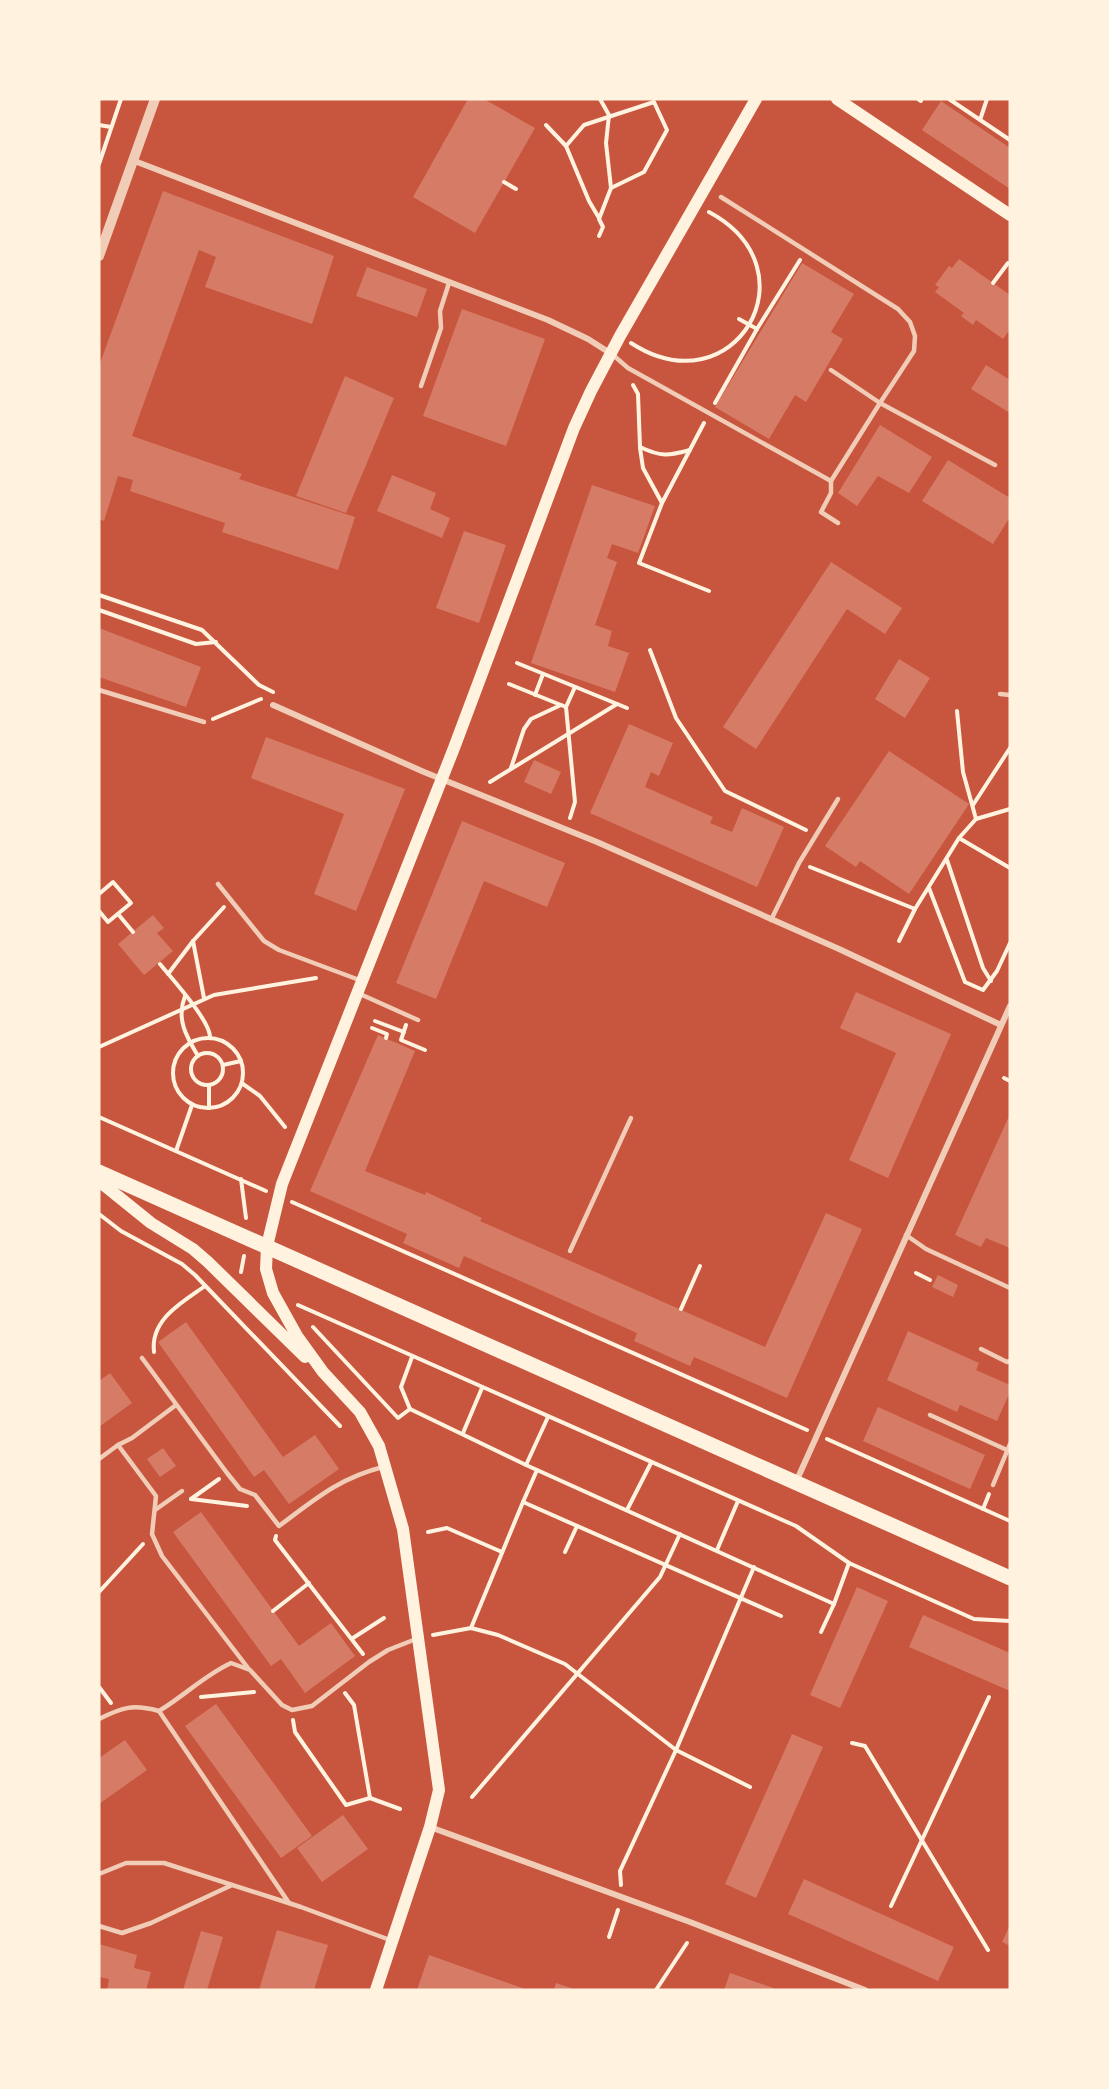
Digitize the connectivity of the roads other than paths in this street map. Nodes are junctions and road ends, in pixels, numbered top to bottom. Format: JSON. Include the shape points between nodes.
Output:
{"nodes":[{"id":1,"x":155,"y":99,"type":"edge"},
{"id":2,"x":756,"y":99,"type":"edge"},
{"id":3,"x":837,"y":99,"type":"edge"},
{"id":4,"x":132,"y":160,"type":"junction"},
{"id":5,"x":721,"y":197,"type":"dead end"},
{"id":6,"x":1010,"y":215,"type":"edge"},
{"id":7,"x":99,"y":256,"type":"edge"},
{"id":8,"x":449,"y":283,"type":"junction"},
{"id":9,"x":611,"y":354,"type":"junction"},
{"id":10,"x":831,"y":370,"type":"dead end"},
{"id":11,"x":421,"y":386,"type":"dead end"},
{"id":12,"x":880,"y":403,"type":"junction"},
{"id":13,"x":995,"y":465,"type":"dead end"},
{"id":14,"x":831,"y":481,"type":"junction"},
{"id":15,"x":838,"y":523,"type":"dead end"},
{"id":16,"x":99,"y":690,"type":"edge"},
{"id":17,"x":1000,"y":694,"type":"dead end"},
{"id":18,"x":1010,"y":695,"type":"edge"},
{"id":19,"x":273,"y":705,"type":"dead end"},
{"id":20,"x":204,"y":722,"type":"road end"},
{"id":21,"x":442,"y":779,"type":"junction"},
{"id":22,"x":838,"y":799,"type":"dead end"},
{"id":23,"x":218,"y":884,"type":"dead end"},
{"id":24,"x":771,"y":920,"type":"junction"},
{"id":25,"x":359,"y":987,"type":"junction"},
{"id":26,"x":1010,"y":1006,"type":"edge"},
{"id":27,"x":418,"y":1020,"type":"dead end"},
{"id":28,"x":1001,"y":1025,"type":"junction"},
{"id":29,"x":631,"y":1118,"type":"dead end"},
{"id":30,"x":99,"y":1172,"type":"edge"},
{"id":31,"x":99,"y":1181,"type":"edge"},
{"id":32,"x":906,"y":1235,"type":"junction"},
{"id":33,"x":267,"y":1246,"type":"junction"},
{"id":34,"x":570,"y":1251,"type":"dead end"},
{"id":35,"x":1010,"y":1288,"type":"edge"},
{"id":36,"x":981,"y":1348,"type":"dead end"},
{"id":37,"x":142,"y":1358,"type":"dead end"},
{"id":38,"x":1010,"y":1361,"type":"edge"},
{"id":39,"x":323,"y":1372,"type":"junction"},
{"id":40,"x":176,"y":1406,"type":"junction"},
{"id":41,"x":930,"y":1415,"type":"dead end"},
{"id":42,"x":1010,"y":1444,"type":"edge"},
{"id":43,"x":118,"y":1445,"type":"junction"},
{"id":44,"x":1007,"y":1450,"type":"junction"},
{"id":45,"x":99,"y":1459,"type":"edge"},
{"id":46,"x":385,"y":1466,"type":"junction"},
{"id":47,"x":796,"y":1482,"type":"junction"},
{"id":48,"x":993,"y":1485,"type":"dead end"},
{"id":49,"x":182,"y":1491,"type":"road end"},
{"id":50,"x":155,"y":1510,"type":"junction"},
{"id":51,"x":1010,"y":1578,"type":"edge"},
{"id":52,"x":418,"y":1638,"type":"junction"},
{"id":53,"x":250,"y":1670,"type":"junction"},
{"id":54,"x":159,"y":1711,"type":"junction"},
{"id":55,"x":99,"y":1719,"type":"edge"},
{"id":56,"x":430,"y":1827,"type":"junction"},
{"id":57,"x":99,"y":1874,"type":"edge"},
{"id":58,"x":232,"y":1885,"type":"junction"},
{"id":59,"x":290,"y":1903,"type":"junction"},
{"id":60,"x":99,"y":1926,"type":"edge"},
{"id":61,"x":393,"y":1941,"type":"junction"},
{"id":62,"x":376,"y":1990,"type":"edge"},
{"id":63,"x":865,"y":1990,"type":"edge"}],
"edges":[{"from":1,"to":4,"type":"street"},
{"from":2,"to":9,"type":"main road"},
{"from":3,"to":6,"type":"main road"},
{"from":4,"to":7,"type":"street"},
{"from":4,"to":8,"type":"street"},
{"from":5,"to":12,"type":"lane","via":[[898,309],[910,322],[915,336],[914,351]]},
{"from":8,"to":9,"type":"street","via":[[548,320]]},
{"from":8,"to":11,"type":"lane","via":[[440,311],[441,328]]},
{"from":9,"to":14,"type":"lane","via":[[628,368]]},
{"from":9,"to":21,"type":"main road","via":[[574,428]]},
{"from":10,"to":12,"type":"lane"},
{"from":12,"to":13,"type":"lane"},
{"from":12,"to":14,"type":"lane"},
{"from":14,"to":15,"type":"lane","via":[[831,493],[821,512]]},
{"from":16,"to":20,"type":"lane"},
{"from":17,"to":18,"type":"lane"},
{"from":19,"to":21,"type":"street"},
{"from":21,"to":24,"type":"street","via":[[597,842]]},
{"from":21,"to":25,"type":"main road"},
{"from":22,"to":24,"type":"lane","via":[[799,863]]},
{"from":23,"to":25,"type":"lane","via":[[264,941]]},
{"from":24,"to":28,"type":"street"},
{"from":25,"to":27,"type":"lane"},
{"from":25,"to":33,"type":"main road","via":[[279,1196]]},
{"from":26,"to":28,"type":"street"},
{"from":28,"to":32,"type":"street"},
{"from":29,"to":34,"type":"lane"},
{"from":30,"to":33,"type":"main road"},
{"from":31,"to":39,"type":"main road","via":[[151,1223],[193,1249]]},
{"from":32,"to":35,"type":"lane","via":[[926,1249]]},
{"from":32,"to":47,"type":"street"},
{"from":33,"to":39,"type":"main road","via":[[266,1269],[273,1293]]},
{"from":33,"to":47,"type":"main road"},
{"from":36,"to":38,"type":"lane"},
{"from":37,"to":40,"type":"lane"},
{"from":39,"to":46,"type":"main road","via":[[360,1412],[380,1446]]},
{"from":40,"to":43,"type":"lane"},
{"from":40,"to":46,"type":"lane","via":[[240,1489],[255,1495],[279,1526],[336,1484]]},
{"from":41,"to":44,"type":"lane"},
{"from":42,"to":44,"type":"lane"},
{"from":43,"to":45,"type":"lane"},
{"from":43,"to":50,"type":"lane","via":[[156,1496]]},
{"from":44,"to":48,"type":"lane"},
{"from":46,"to":52,"type":"main road","via":[[403,1529]]},
{"from":47,"to":51,"type":"main road"},
{"from":49,"to":50,"type":"lane"},
{"from":50,"to":53,"type":"lane","via":[[152,1534],[162,1556]]},
{"from":52,"to":53,"type":"lane","via":[[369,1662],[312,1706],[292,1710],[282,1705]]},
{"from":52,"to":56,"type":"main road","via":[[439,1790]]},
{"from":53,"to":54,"type":"lane","via":[[231,1663]]},
{"from":54,"to":55,"type":"lane","via":[[141,1706],[117,1710]]},
{"from":54,"to":59,"type":"lane"},
{"from":56,"to":61,"type":"main road"},
{"from":56,"to":63,"type":"street"},
{"from":57,"to":58,"type":"lane","via":[[126,1863],[164,1863]]},
{"from":58,"to":59,"type":"lane"},
{"from":58,"to":60,"type":"lane","via":[[122,1933]]},
{"from":59,"to":61,"type":"lane"},
{"from":61,"to":62,"type":"main road"}]}
